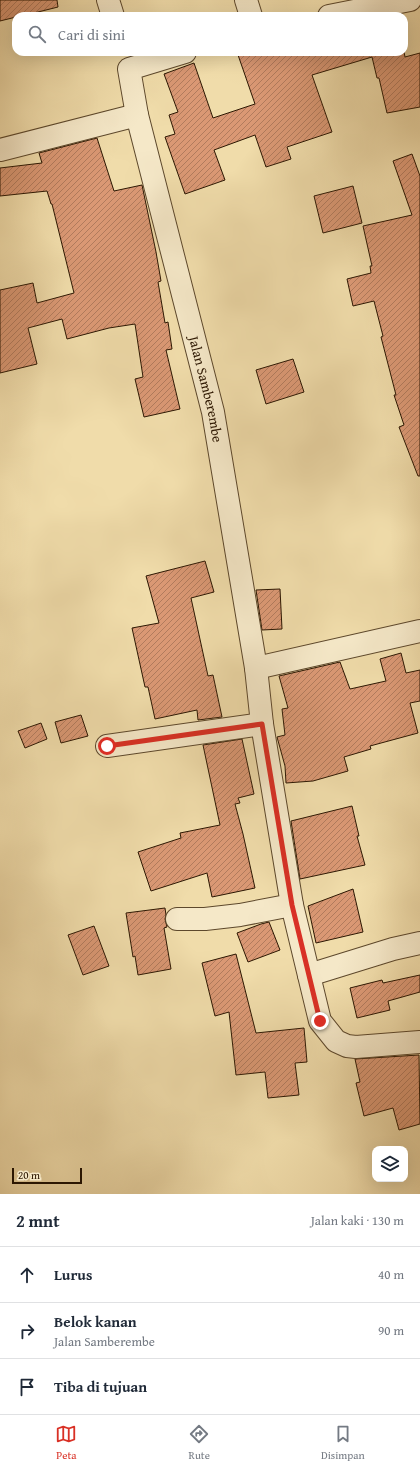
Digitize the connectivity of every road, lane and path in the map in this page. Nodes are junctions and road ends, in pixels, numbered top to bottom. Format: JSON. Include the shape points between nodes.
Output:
{"nodes":[{"id":1,"x":108,"y":0,"type":"edge"},
{"id":2,"x":246,"y":0,"type":"edge"},
{"id":3,"x":410,"y":0,"type":"edge"},
{"id":4,"x":112,"y":12,"type":"edge"},
{"id":5,"x":250,"y":12,"type":"edge"},
{"id":6,"x":349,"y":12,"type":"edge"},
{"id":7,"x":156,"y":56,"type":"edge"},
{"id":8,"x":126,"y":60,"type":"edge"},
{"id":9,"x":137,"y":115,"type":"junction"},
{"id":10,"x":0,"y":150,"type":"edge"},
{"id":11,"x":420,"y":631,"type":"edge"},
{"id":12,"x":256,"y":668,"type":"junction"},
{"id":13,"x":262,"y":724,"type":"junction"},
{"id":14,"x":107,"y":746,"type":"dead end"},
{"id":15,"x":292,"y":905,"type":"junction"},
{"id":16,"x":177,"y":919,"type":"dead end"},
{"id":17,"x":420,"y":943,"type":"edge"},
{"id":18,"x":309,"y":975,"type":"junction"},
{"id":19,"x":420,"y":1042,"type":"edge"}],
"edges":[{"from":1,"to":4,"type":"street"},
{"from":2,"to":5,"type":"street"},
{"from":3,"to":6,"type":"street"},
{"from":7,"to":8,"type":"street","name":"Jalan Samberembe"},
{"from":8,"to":9,"type":"street","name":"Jalan Samberembe"},
{"from":9,"to":10,"type":"street"},
{"from":9,"to":12,"type":"street","name":"Jalan Samberembe","via":[[213,412]]},
{"from":11,"to":12,"type":"street"},
{"from":12,"to":13,"type":"street","name":"Jalan Samberembe"},
{"from":13,"to":14,"type":"street"},
{"from":13,"to":15,"type":"street","name":"Jalan Samberembe"},
{"from":15,"to":16,"type":"street","via":[[240,915]]},
{"from":15,"to":18,"type":"street","name":"Jalan Samberembe"},
{"from":17,"to":18,"type":"street"},
{"from":18,"to":19,"type":"street","name":"Jalan Samberembe","via":[[320,1021],[336,1041],[356,1047]]}]}
